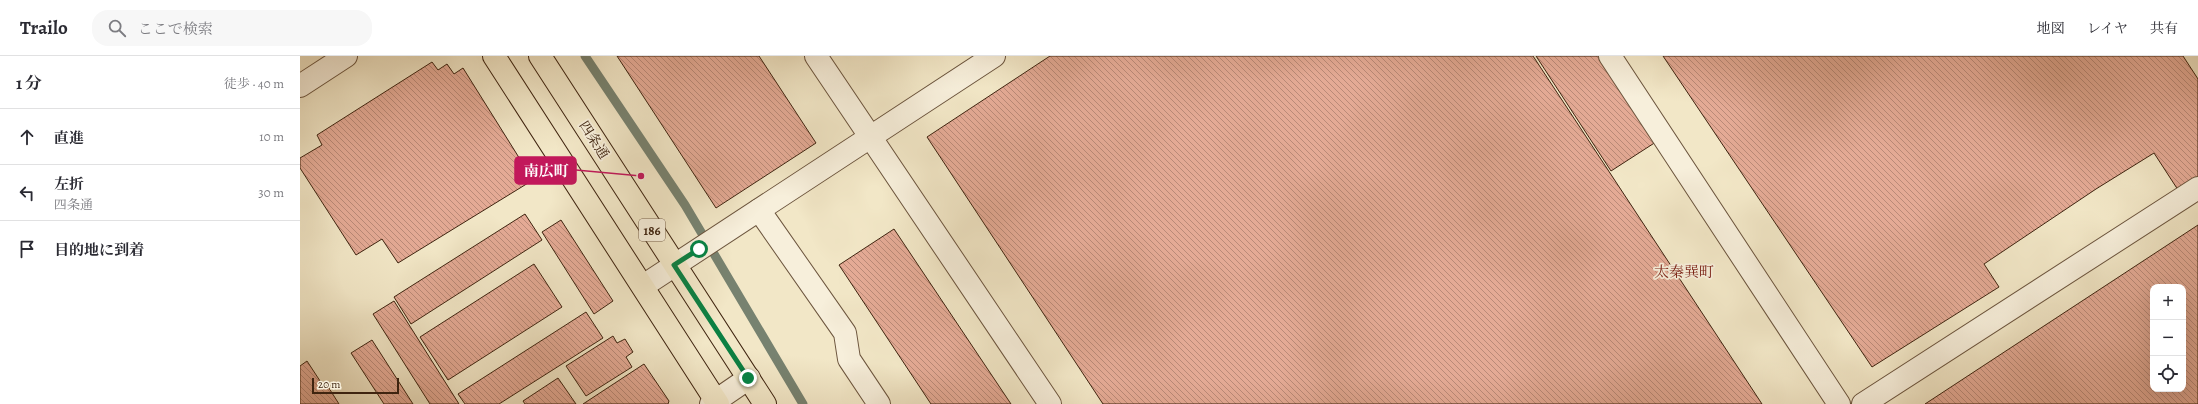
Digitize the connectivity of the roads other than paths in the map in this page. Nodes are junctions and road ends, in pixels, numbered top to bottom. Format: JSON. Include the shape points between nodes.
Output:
{"nodes":[{"id":1,"x":346,"y":56,"type":"edge"},
{"id":2,"x":494,"y":56,"type":"edge"},
{"id":3,"x":540,"y":56,"type":"edge"},
{"id":4,"x":816,"y":56,"type":"edge"},
{"id":5,"x":994,"y":56,"type":"edge"},
{"id":6,"x":1610,"y":56,"type":"edge"},
{"id":7,"x":300,"y":86,"type":"edge"},
{"id":8,"x":869,"y":138,"type":"junction"},
{"id":9,"x":2198,"y":188,"type":"edge"},
{"id":10,"x":759,"y":210,"type":"junction"},
{"id":11,"x":674,"y":265,"type":"junction"},
{"id":12,"x":642,"y":286,"type":"junction"},
{"id":13,"x":748,"y":378,"type":"junction"},
{"id":14,"x":715,"y":403,"type":"edge"},
{"id":15,"x":765,"y":404,"type":"edge"},
{"id":16,"x":878,"y":404,"type":"edge"},
{"id":17,"x":1050,"y":404,"type":"edge"},
{"id":18,"x":1840,"y":404,"type":"edge"},
{"id":19,"x":1863,"y":404,"type":"edge"}],
"edges":[{"from":1,"to":7,"type":"street"},
{"from":2,"to":12,"type":"main road"},
{"from":3,"to":11,"type":"main road","name":"四条通","number":"186"},
{"from":4,"to":8,"type":"street"},
{"from":5,"to":8,"type":"street"},
{"from":6,"to":18,"type":"street"},
{"from":8,"to":10,"type":"street"},
{"from":8,"to":17,"type":"street"},
{"from":9,"to":19,"type":"street"},
{"from":10,"to":11,"type":"street"},
{"from":10,"to":16,"type":"street","via":[[845,332],[849,359]]},
{"from":11,"to":12,"type":"street"},
{"from":11,"to":13,"type":"main road","name":"四条通","number":"186"},
{"from":12,"to":14,"type":"main road"},
{"from":13,"to":14,"type":"street"},
{"from":13,"to":15,"type":"main road","name":"四条通","number":"186"}]}
